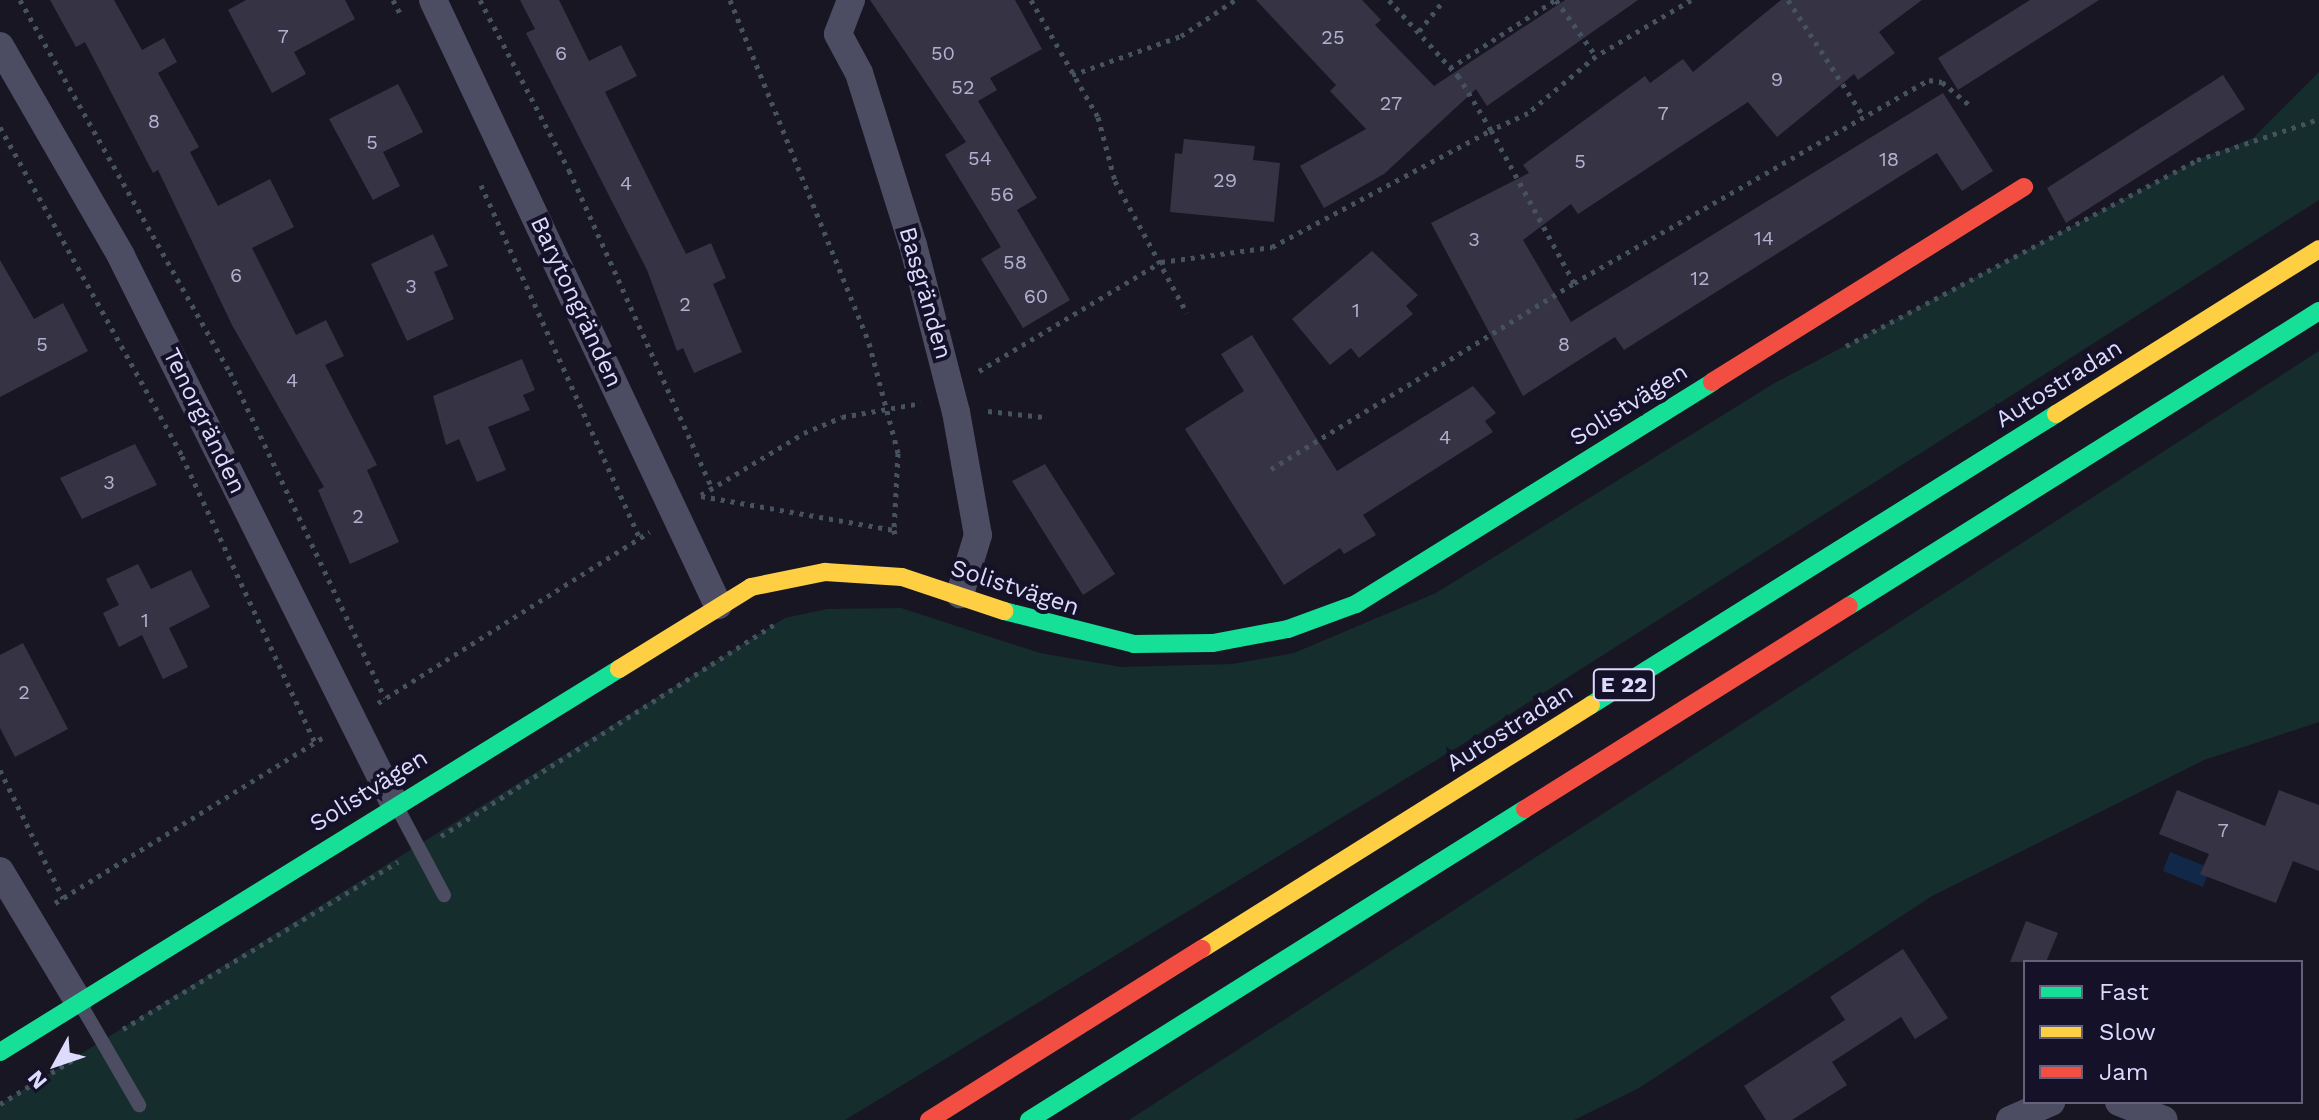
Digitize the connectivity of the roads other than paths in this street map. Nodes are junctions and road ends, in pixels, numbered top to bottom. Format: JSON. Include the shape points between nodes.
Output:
{"nodes":[{"id":1,"x":433,"y":0,"type":"edge"},
{"id":2,"x":851,"y":0,"type":"edge"},
{"id":3,"x":0,"y":46,"type":"edge"},
{"id":4,"x":2024,"y":187,"type":"dead end"},
{"id":5,"x":2319,"y":249,"type":"edge"},
{"id":6,"x":2319,"y":311,"type":"edge"},
{"id":7,"x":960,"y":594,"type":"junction"},
{"id":8,"x":718,"y":605,"type":"junction"},
{"id":9,"x":394,"y":803,"type":"junction"},
{"id":10,"x":0,"y":871,"type":"edge"},
{"id":11,"x":444,"y":895,"type":"dead end"},
{"id":12,"x":78,"y":1001,"type":"junction"},
{"id":13,"x":0,"y":1052,"type":"edge"},
{"id":14,"x":2046,"y":1104,"type":"edge"},
{"id":15,"x":2124,"y":1104,"type":"edge"},
{"id":16,"x":139,"y":1105,"type":"dead end"},
{"id":17,"x":929,"y":1120,"type":"edge"},
{"id":18,"x":1029,"y":1120,"type":"edge"},
{"id":19,"x":2010,"y":1120,"type":"edge"},
{"id":20,"x":2164,"y":1120,"type":"edge"}],
"edges":[{"from":1,"to":8,"type":"street","name":"Barytongränden"},
{"from":2,"to":7,"type":"street","name":"Basgränden","via":[[838,34],[868,102],[953,400],[978,535]]},
{"from":3,"to":9,"type":"street","name":"Tenorgränden","via":[[121,256]]},
{"from":4,"to":7,"type":"main road","name":"Solistvägen","via":[[1356,604],[1252,638],[1134,644],[1057,629]]},
{"from":5,"to":17,"type":"main road","name":"Autostradan","number":"E 22"},
{"from":6,"to":18,"type":"main road","number":"E 22"},
{"from":7,"to":8,"type":"main road","name":"Solistvägen","via":[[902,577],[799,574],[751,587]]},
{"from":8,"to":9,"type":"main road","name":"Solistvägen"},
{"from":9,"to":11,"type":"lane"},
{"from":9,"to":12,"type":"main road","name":"Solistvägen"},
{"from":10,"to":12,"type":"street","via":[[25,922]]},
{"from":12,"to":13,"type":"main road","name":"Solistvägen"},
{"from":12,"to":16,"type":"lane"},
{"from":14,"to":19,"type":"street"},
{"from":15,"to":20,"type":"street"}]}
